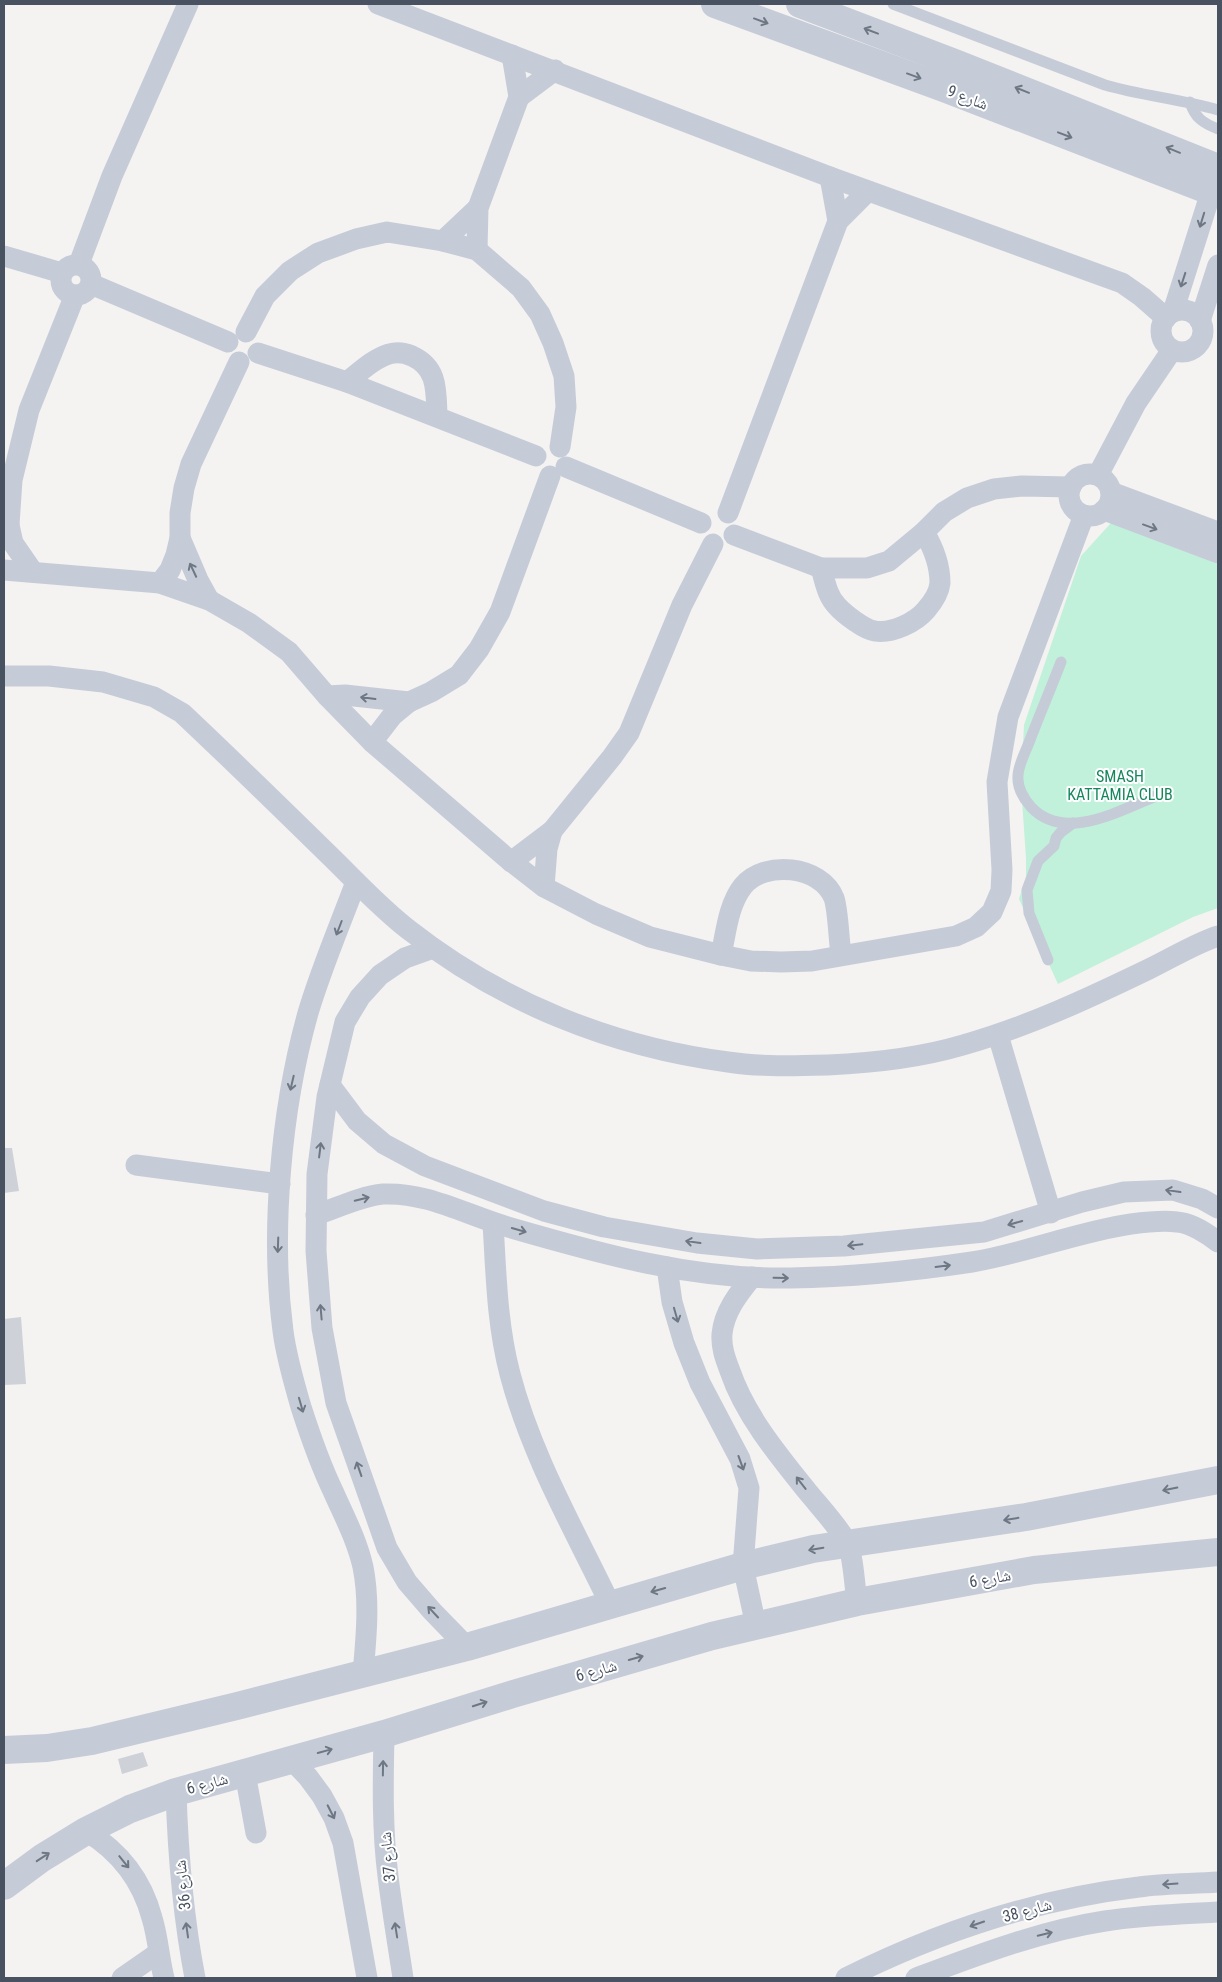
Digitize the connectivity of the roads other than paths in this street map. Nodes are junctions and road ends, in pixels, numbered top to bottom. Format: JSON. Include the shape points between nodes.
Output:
{"nodes":[{"id":1,"x":188,"y":4,"type":"edge"},
{"id":2,"x":378,"y":4,"type":"edge"},
{"id":3,"x":715,"y":4,"type":"edge"},
{"id":4,"x":800,"y":4,"type":"edge"},
{"id":5,"x":893,"y":4,"type":"edge"},
{"id":6,"x":512,"y":55,"type":"junction"},
{"id":7,"x":955,"y":63,"type":"junction"},
{"id":8,"x":555,"y":70,"type":"junction"},
{"id":9,"x":944,"y":88,"type":"junction"},
{"id":10,"x":519,"y":97,"type":"junction"},
{"id":11,"x":1190,"y":102,"type":"junction"},
{"id":12,"x":1218,"y":110,"type":"edge"},
{"id":13,"x":1218,"y":129,"type":"edge"},
{"id":14,"x":830,"y":178,"type":"junction"},
{"id":15,"x":1216,"y":185,"type":"edge"},
{"id":16,"x":868,"y":191,"type":"junction"},
{"id":17,"x":478,"y":208,"type":"junction"},
{"id":18,"x":838,"y":222,"type":"junction"},
{"id":19,"x":443,"y":241,"type":"junction"},
{"id":20,"x":477,"y":250,"type":"junction"},
{"id":21,"x":4,"y":256,"type":"edge"},
{"id":22,"x":1218,"y":265,"type":"edge"},
{"id":23,"x":70,"y":269,"type":"junction"},
{"id":24,"x":83,"y":290,"type":"junction"},
{"id":25,"x":1169,"y":315,"type":"junction"},
{"id":26,"x":1207,"y":329,"type":"edge"},
{"id":27,"x":246,"y":332,"type":"junction"},
{"id":28,"x":228,"y":342,"type":"junction"},
{"id":29,"x":1172,"y":350,"type":"junction"},
{"id":30,"x":258,"y":353,"type":"junction"},
{"id":31,"x":238,"y":362,"type":"junction"},
{"id":32,"x":346,"y":382,"type":"junction"},
{"id":33,"x":437,"y":416,"type":"junction"},
{"id":34,"x":560,"y":447,"type":"junction"},
{"id":35,"x":536,"y":456,"type":"junction"},
{"id":36,"x":558,"y":472,"type":"junction"},
{"id":37,"x":1098,"y":475,"type":"junction"},
{"id":38,"x":1071,"y":487,"type":"junction"},
{"id":39,"x":1100,"y":506,"type":"junction"},
{"id":40,"x":728,"y":513,"type":"junction"},
{"id":41,"x":701,"y":523,"type":"junction"},
{"id":42,"x":6,"y":531,"type":"edge"},
{"id":43,"x":924,"y":532,"type":"junction"},
{"id":44,"x":1218,"y":532,"type":"edge"},
{"id":45,"x":734,"y":535,"type":"junction"},
{"id":46,"x":180,"y":538,"type":"junction"},
{"id":47,"x":713,"y":544,"type":"junction"},
{"id":48,"x":1218,"y":553,"type":"edge"},
{"id":49,"x":821,"y":568,"type":"junction"},
{"id":50,"x":4,"y":570,"type":"edge"},
{"id":51,"x":34,"y":572,"type":"junction"},
{"id":52,"x":160,"y":583,"type":"junction"},
{"id":53,"x":209,"y":600,"type":"junction"},
{"id":54,"x":1061,"y":662,"type":"dead end"},
{"id":55,"x":4,"y":676,"type":"edge"},
{"id":56,"x":328,"y":696,"type":"junction"},
{"id":57,"x":408,"y":702,"type":"junction"},
{"id":58,"x":372,"y":742,"type":"junction"},
{"id":59,"x":1001,"y":752,"type":"junction"},
{"id":60,"x":1024,"y":755,"type":"junction"},
{"id":61,"x":1156,"y":796,"type":"dead end"},
{"id":62,"x":1073,"y":823,"type":"junction"},
{"id":63,"x":552,"y":831,"type":"junction"},
{"id":64,"x":511,"y":862,"type":"junction"},
{"id":65,"x":356,"y":882,"type":"junction"},
{"id":66,"x":544,"y":887,"type":"junction"},
{"id":67,"x":1218,"y":936,"type":"edge"},
{"id":68,"x":433,"y":948,"type":"junction"},
{"id":69,"x":841,"y":955,"type":"junction"},
{"id":70,"x":721,"y":956,"type":"junction"},
{"id":71,"x":1048,"y":960,"type":"dead end"},
{"id":72,"x":998,"y":1035,"type":"junction"},
{"id":73,"x":330,"y":1085,"type":"junction"},
{"id":74,"x":136,"y":1165,"type":"dead end"},
{"id":75,"x":280,"y":1184,"type":"junction"},
{"id":76,"x":1218,"y":1208,"type":"edge"},
{"id":77,"x":1051,"y":1213,"type":"junction"},
{"id":78,"x":316,"y":1215,"type":"junction"},
{"id":79,"x":493,"y":1223,"type":"junction"},
{"id":80,"x":1218,"y":1242,"type":"edge"},
{"id":81,"x":667,"y":1267,"type":"junction"},
{"id":82,"x":752,"y":1277,"type":"junction"},
{"id":83,"x":1218,"y":1480,"type":"edge"},
{"id":84,"x":848,"y":1544,"type":"junction"},
{"id":85,"x":1218,"y":1552,"type":"edge"},
{"id":86,"x":743,"y":1566,"type":"junction"},
{"id":87,"x":857,"y":1602,"type":"junction"},
{"id":88,"x":610,"y":1604,"type":"junction"},
{"id":89,"x":756,"y":1626,"type":"junction"},
{"id":90,"x":467,"y":1647,"type":"junction"},
{"id":91,"x":363,"y":1674,"type":"junction"},
{"id":92,"x":384,"y":1734,"type":"junction"},
{"id":93,"x":4,"y":1750,"type":"edge"},
{"id":94,"x":291,"y":1760,"type":"junction"},
{"id":95,"x":244,"y":1772,"type":"junction"},
{"id":96,"x":176,"y":1792,"type":"junction"},
{"id":97,"x":86,"y":1831,"type":"junction"},
{"id":98,"x":256,"y":1833,"type":"dead end"},
{"id":99,"x":1218,"y":1882,"type":"edge"},
{"id":100,"x":4,"y":1886,"type":"edge"},
{"id":101,"x":1218,"y":1912,"type":"edge"},
{"id":102,"x":158,"y":1953,"type":"junction"},
{"id":103,"x":122,"y":1978,"type":"edge"},
{"id":104,"x":164,"y":1978,"type":"edge"},
{"id":105,"x":195,"y":1978,"type":"edge"},
{"id":106,"x":367,"y":1978,"type":"edge"},
{"id":107,"x":403,"y":1978,"type":"edge"},
{"id":108,"x":846,"y":1978,"type":"edge"},
{"id":109,"x":916,"y":1978,"type":"edge"}],
"edges":[{"from":1,"to":23,"type":"street"},
{"from":2,"to":6,"type":"street"},
{"from":3,"to":9,"type":"street","name":"شارع 9","one_way":true},
{"from":7,"to":4,"type":"street","name":"شارع 9","one_way":true},
{"from":5,"to":11,"type":"lane","via":[[1105,85]]},
{"from":6,"to":8,"type":"street"},
{"from":6,"to":10,"type":"street"},
{"from":7,"to":9,"type":"street"},
{"from":15,"to":7,"type":"street","name":"شارع 9","one_way":true},
{"from":8,"to":10,"type":"street"},
{"from":8,"to":14,"type":"street"},
{"from":9,"to":15,"type":"street","name":"شارع 9","one_way":true},
{"from":10,"to":17,"type":"street"},
{"from":11,"to":12,"type":"lane"},
{"from":11,"to":13,"type":"lane","via":[[1198,118]]},
{"from":14,"to":16,"type":"street"},
{"from":14,"to":18,"type":"street"},
{"from":15,"to":25,"type":"street","one_way":true},
{"from":16,"to":18,"type":"street"},
{"from":16,"to":25,"type":"street","via":[[1122,283]]},
{"from":17,"to":19,"type":"street"},
{"from":17,"to":20,"type":"street"},
{"from":18,"to":40,"type":"street"},
{"from":19,"to":20,"type":"street"},
{"from":19,"to":27,"type":"street","via":[[387,232],[356,239],[318,254],[290,271],[265,296]]},
{"from":20,"to":34,"type":"street","via":[[521,288],[540,314],[553,343],[564,376],[566,407]]},
{"from":21,"to":23,"type":"street"},
{"from":22,"to":26,"type":"street"},
{"from":23,"to":24,"type":"street","via":[[61,279],[64,290],[68,294]]},
{"from":24,"to":28,"type":"street"},
{"from":24,"to":42,"type":"street","via":[[29,410],[12,480]]},
{"from":25,"to":26,"type":"street","via":[[1183,310],[1193,313]]},
{"from":25,"to":29,"type":"street","via":[[1162,326],[1161,336]]},
{"from":26,"to":29,"type":"street","via":[[1196,347],[1180,352]]},
{"from":27,"to":28,"type":"street","via":[[235,334]]},
{"from":27,"to":30,"type":"street","via":[[257,340],[260,346]]},
{"from":28,"to":31,"type":"street","via":[[230,354]]},
{"from":29,"to":37,"type":"street","via":[[1136,402]]},
{"from":30,"to":31,"type":"street","via":[[250,362]]},
{"from":30,"to":32,"type":"street"},
{"from":31,"to":46,"type":"street","via":[[191,464],[180,513]]},
{"from":32,"to":33,"type":"street"},
{"from":32,"to":33,"type":"street","via":[[376,359],[391,353],[407,354],[421,360],[432,372]]},
{"from":33,"to":35,"type":"street"},
{"from":34,"to":35,"type":"street","via":[[546,446]]},
{"from":34,"to":36,"type":"street","via":[[567,456]]},
{"from":35,"to":36,"type":"street","via":[[538,469],[544,474]]},
{"from":36,"to":41,"type":"street"},
{"from":36,"to":57,"type":"street","via":[[500,612],[479,649],[459,675]]},
{"from":37,"to":38,"type":"street","via":[[1082,476]]},
{"from":37,"to":39,"type":"street","via":[[1104,479]]},
{"from":38,"to":39,"type":"street","via":[[1069,496],[1077,510]]},
{"from":38,"to":43,"type":"street","via":[[994,489],[967,498],[944,512]]},
{"from":39,"to":44,"type":"street"},
{"from":39,"to":48,"type":"street","one_way":true},
{"from":39,"to":59,"type":"street","via":[[1008,717]]},
{"from":40,"to":41,"type":"street","via":[[713,511]]},
{"from":40,"to":45,"type":"street","via":[[734,519]]},
{"from":41,"to":47,"type":"street","via":[[702,532]]},
{"from":42,"to":51,"type":"street"},
{"from":43,"to":49,"type":"street","via":[[889,561],[867,568]]},
{"from":43,"to":49,"type":"street","via":[[936,559],[940,584],[935,600],[920,617],[900,628],[875,631],[854,620],[836,606],[827,591]]},
{"from":45,"to":47,"type":"street","via":[[721,545]]},
{"from":45,"to":49,"type":"street"},
{"from":46,"to":52,"type":"street","via":[[170,570]]},
{"from":53,"to":46,"type":"street","one_way":true},
{"from":47,"to":63,"type":"street","via":[[682,605],[629,733]]},
{"from":50,"to":51,"type":"street"},
{"from":51,"to":52,"type":"street"},
{"from":52,"to":53,"type":"street"},
{"from":53,"to":56,"type":"street","via":[[249,623],[289,652]]},
{"from":54,"to":60,"type":"lane"},
{"from":55,"to":65,"type":"street","via":[[49,676],[103,682],[154,697],[182,713]]},
{"from":57,"to":56,"type":"street","one_way":true},
{"from":56,"to":58,"type":"street"},
{"from":57,"to":58,"type":"street","via":[[392,716]]},
{"from":58,"to":64,"type":"street"},
{"from":59,"to":60,"type":"lane"},
{"from":59,"to":69,"type":"street","via":[[997,782],[1001,891],[992,912],[976,927],[956,936]]},
{"from":60,"to":62,"type":"lane","via":[[1018,776],[1023,798],[1038,814]]},
{"from":61,"to":62,"type":"lane","via":[[1091,822]]},
{"from":62,"to":71,"type":"lane","via":[[1061,832],[1054,846],[1038,861],[1028,890],[1029,913]]},
{"from":63,"to":64,"type":"street"},
{"from":63,"to":66,"type":"street"},
{"from":64,"to":66,"type":"street"},
{"from":65,"to":68,"type":"street"},
{"from":65,"to":75,"type":"street","one_way":true,"via":[[308,1013],[290,1092]]},
{"from":66,"to":70,"type":"street","via":[[650,937]]},
{"from":67,"to":72,"type":"street","via":[[1047,1016]]},
{"from":68,"to":72,"type":"street","via":[[520,1000],[572,1024],[675,1054],[729,1063],[784,1066],[879,1062],[927,1054]]},
{"from":68,"to":73,"type":"street","via":[[405,958],[380,975],[360,996],[345,1022]]},
{"from":69,"to":70,"type":"street","via":[[812,961],[781,962]]},
{"from":69,"to":70,"type":"street","via":[[834,898],[822,880],[804,871],[778,870],[756,874],[743,886],[732,905]]},
{"from":72,"to":77,"type":"street"},
{"from":77,"to":73,"type":"street","one_way":true,"via":[[984,1232],[844,1246],[757,1249],[697,1243],[604,1227],[544,1212],[425,1166],[384,1144],[357,1121]]},
{"from":78,"to":73,"type":"street","one_way":true,"via":[[317,1174]]},
{"from":74,"to":75,"type":"street"},
{"from":75,"to":91,"type":"street","one_way":true,"via":[[277,1252],[283,1332],[312,1439],[356,1542],[363,1567],[366,1596]]},
{"from":76,"to":77,"type":"street","one_way":true,"via":[[1173,1190],[1124,1192]]},
{"from":78,"to":79,"type":"street","one_way":true,"via":[[382,1194],[425,1197]]},
{"from":90,"to":78,"type":"street","one_way":true,"via":[[407,1582],[387,1548],[336,1403],[322,1328]]},
{"from":79,"to":81,"type":"street","one_way":true,"via":[[628,1260]]},
{"from":79,"to":88,"type":"street","via":[[500,1320],[517,1399],[545,1471]]},
{"from":82,"to":80,"type":"street","one_way":true,"via":[[839,1276],[974,1262],[1102,1229],[1151,1221],[1180,1222]]},
{"from":81,"to":82,"type":"street"},
{"from":81,"to":86,"type":"street","one_way":true,"via":[[672,1302],[684,1343],[700,1383],[740,1459],[749,1488]]},
{"from":84,"to":82,"type":"street","one_way":true,"via":[[792,1472],[734,1383],[723,1352],[722,1333],[737,1296]]},
{"from":83,"to":84,"type":"street","one_way":true,"via":[[1026,1517]]},
{"from":84,"to":86,"type":"street","one_way":true},
{"from":84,"to":87,"type":"street"},
{"from":85,"to":87,"type":"street","name":"شارع 6","via":[[1034,1570]]},
{"from":86,"to":88,"type":"street","one_way":true},
{"from":86,"to":89,"type":"street"},
{"from":87,"to":89,"type":"street","name":"شارع 6"},
{"from":88,"to":90,"type":"street"},
{"from":92,"to":89,"type":"street","name":"شارع 6","one_way":true,"via":[[712,1636]]},
{"from":90,"to":91,"type":"street"},
{"from":91,"to":93,"type":"street","via":[[92,1741]]},
{"from":94,"to":92,"type":"street","name":"شارع 6","one_way":true},
{"from":107,"to":92,"type":"street","name":"شارع 37","one_way":true,"via":[[384,1840]]},
{"from":94,"to":95,"type":"street","name":"شارع 6"},
{"from":94,"to":106,"type":"street","one_way":true,"via":[[322,1796],[337,1826]]},
{"from":95,"to":96,"type":"street","name":"شارع 6"},
{"from":95,"to":98,"type":"street"},
{"from":96,"to":97,"type":"street","name":"شارع 6","via":[[130,1809]]},
{"from":105,"to":96,"type":"street","name":"شارع 36","one_way":true,"via":[[182,1899]]},
{"from":100,"to":97,"type":"street","name":"شارع 6","one_way":true},
{"from":97,"to":102,"type":"street","name":"شارع 36","one_way":true,"via":[[118,1856],[134,1874],[153,1919]]},
{"from":99,"to":108,"type":"street","name":"شارع 38","one_way":true,"via":[[1139,1887],[1033,1907],[931,1940]]},
{"from":109,"to":101,"type":"street","name":"شارع 38","one_way":true,"via":[[1036,1936],[1104,1921]]},
{"from":102,"to":103,"type":"street"},
{"from":102,"to":104,"type":"street","name":"شارع 36"}]}
